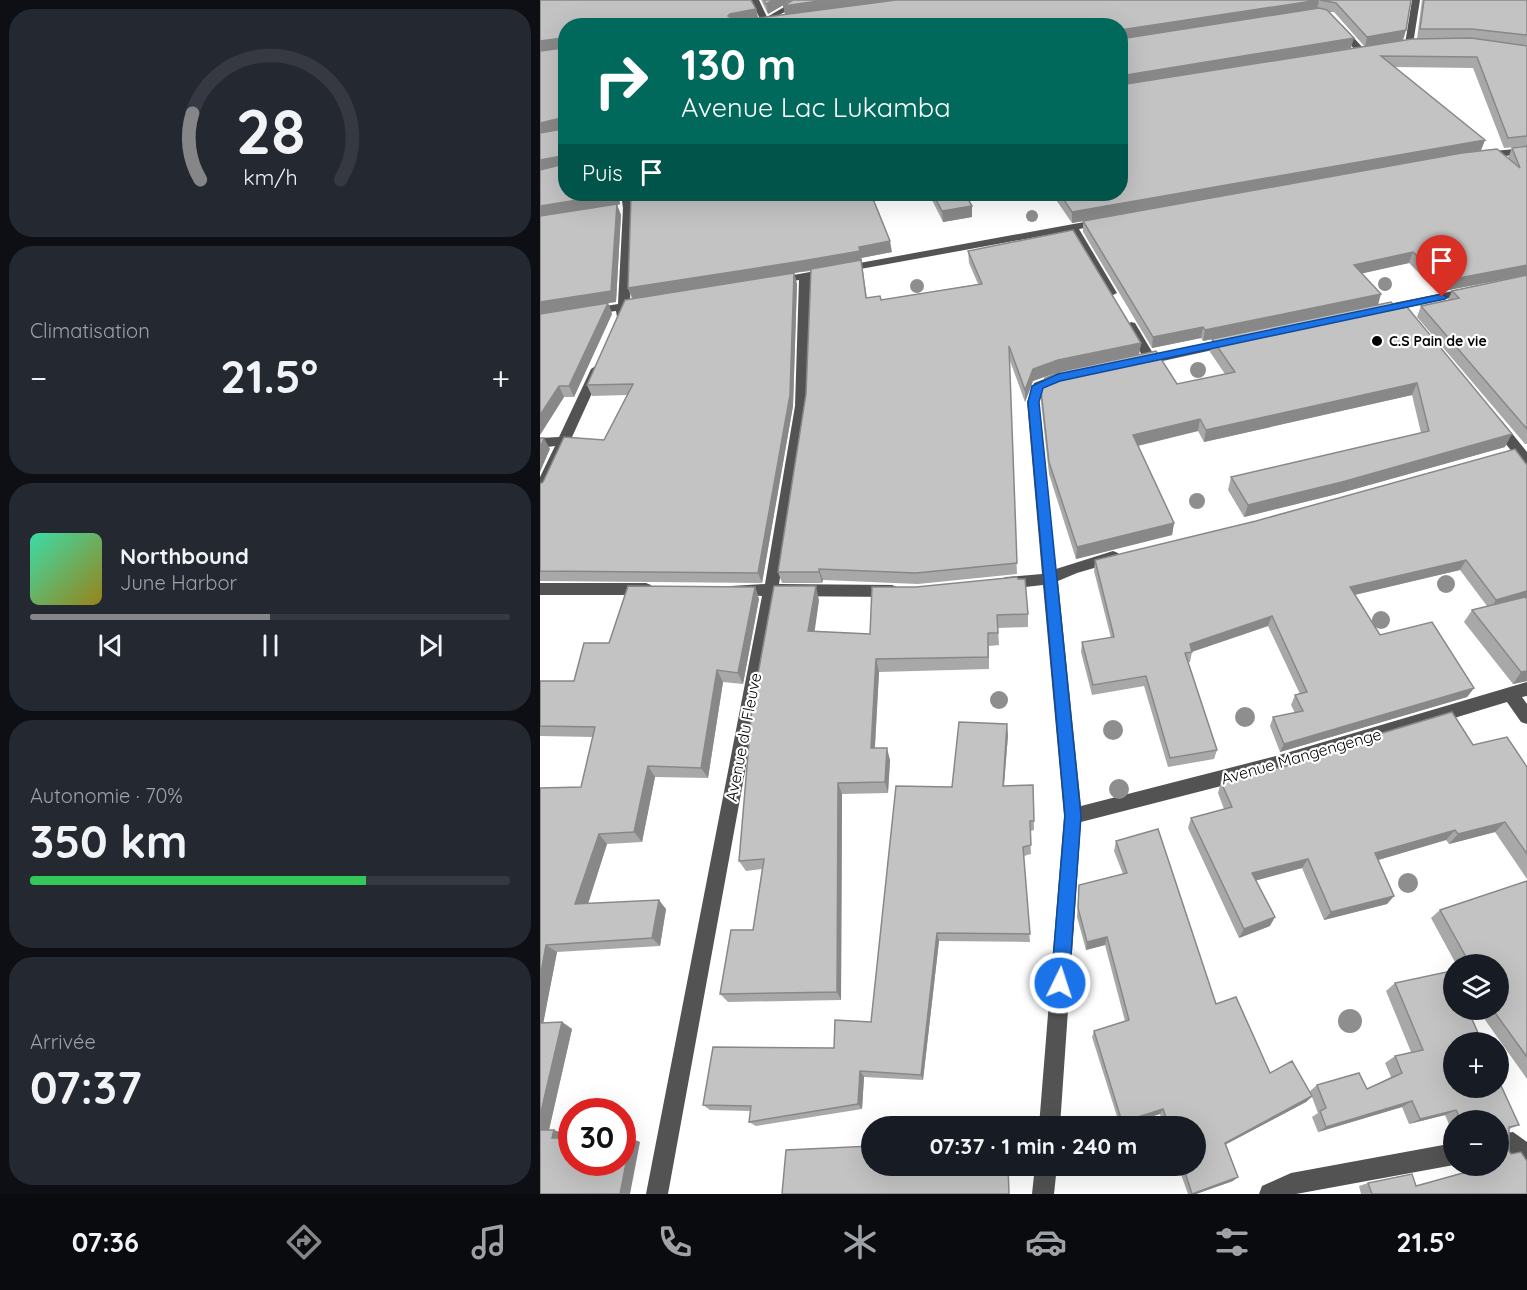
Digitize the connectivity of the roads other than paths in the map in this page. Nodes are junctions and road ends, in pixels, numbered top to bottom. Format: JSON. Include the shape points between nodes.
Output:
{"nodes":[{"id":1,"x":755,"y":0,"type":"edge"},
{"id":2,"x":802,"y":0,"type":"edge"},
{"id":3,"x":1416,"y":0,"type":"edge"},
{"id":4,"x":759,"y":18,"type":"edge"},
{"id":5,"x":768,"y":18,"type":"edge"},
{"id":6,"x":1336,"y":23,"type":"edge"},
{"id":7,"x":1409,"y":44,"type":"edge"},
{"id":8,"x":1350,"y":54,"type":"edge"},
{"id":9,"x":1527,"y":151,"type":"edge"},
{"id":10,"x":1469,"y":157,"type":"edge"},
{"id":11,"x":625,"y":201,"type":"edge"},
{"id":12,"x":1118,"y":219,"type":"edge"},
{"id":13,"x":1072,"y":227,"type":"junction"},
{"id":14,"x":805,"y":277,"type":"junction"},
{"id":15,"x":760,"y":284,"type":"edge"},
{"id":16,"x":1480,"y":289,"type":"edge"},
{"id":17,"x":1114,"y":299,"type":"edge"},
{"id":18,"x":658,"y":301,"type":"edge"},
{"id":19,"x":624,"y":306,"type":"junction"},
{"id":20,"x":581,"y":313,"type":"edge"},
{"id":21,"x":1365,"y":313,"type":"edge"},
{"id":22,"x":1126,"y":319,"type":"edge"},
{"id":23,"x":615,"y":328,"type":"edge"},
{"id":24,"x":1241,"y":340,"type":"edge"},
{"id":25,"x":1151,"y":360,"type":"junction"},
{"id":26,"x":601,"y":361,"type":"edge"},
{"id":27,"x":1127,"y":364,"type":"edge"},
{"id":28,"x":1069,"y":376,"type":"edge"},
{"id":29,"x":1489,"y":414,"type":"edge"},
{"id":30,"x":563,"y":441,"type":"junction"},
{"id":31,"x":540,"y":443,"type":"edge"},
{"id":32,"x":1521,"y":455,"type":"edge"},
{"id":33,"x":540,"y":492,"type":"edge"},
{"id":34,"x":1125,"y":554,"type":"edge"},
{"id":35,"x":1048,"y":579,"type":"junction"},
{"id":36,"x":989,"y":585,"type":"edge"},
{"id":37,"x":540,"y":589,"type":"edge"},
{"id":38,"x":656,"y":589,"type":"edge"},
{"id":39,"x":725,"y":590,"type":"edge"},
{"id":40,"x":771,"y":590,"type":"junction"},
{"id":41,"x":906,"y":592,"type":"edge"},
{"id":42,"x":1519,"y":692,"type":"edge"},
{"id":43,"x":1527,"y":717,"type":"edge"},
{"id":44,"x":1073,"y":816,"type":"junction"},
{"id":45,"x":1050,"y":1116,"type":"edge"},
{"id":46,"x":1509,"y":1144,"type":"edge"},
{"id":47,"x":1443,"y":1156,"type":"edge"},
{"id":48,"x":1527,"y":1162,"type":"edge"},
{"id":49,"x":1045,"y":1176,"type":"edge"},
{"id":50,"x":657,"y":1194,"type":"edge"},
{"id":51,"x":1043,"y":1194,"type":"edge"},
{"id":52,"x":1270,"y":1194,"type":"edge"}],
"edges":[{"from":1,"to":4,"type":"street"},
{"from":2,"to":5,"type":"street"},
{"from":3,"to":7,"type":"street"},
{"from":6,"to":8,"type":"street","via":[[1366,51]]},
{"from":9,"to":10,"type":"street"},
{"from":11,"to":19,"type":"street"},
{"from":12,"to":13,"type":"street"},
{"from":13,"to":14,"type":"street"},
{"from":13,"to":17,"type":"street"},
{"from":14,"to":15,"type":"street"},
{"from":14,"to":40,"type":"street","name":"Avenue du Fleuve","via":[[801,406]]},
{"from":16,"to":21,"type":"street","via":[[1403,310]]},
{"from":18,"to":19,"type":"street"},
{"from":19,"to":20,"type":"street"},
{"from":19,"to":23,"type":"street"},
{"from":22,"to":25,"type":"street"},
{"from":24,"to":25,"type":"street"},
{"from":25,"to":27,"type":"street"},
{"from":26,"to":30,"type":"street"},
{"from":28,"to":35,"type":"street","via":[[1038,386],[1033,402]]},
{"from":29,"to":32,"type":"street"},
{"from":30,"to":31,"type":"street"},
{"from":30,"to":33,"type":"street"},
{"from":34,"to":35,"type":"street","via":[[1073,567]]},
{"from":35,"to":36,"type":"street"},
{"from":35,"to":44,"type":"street"},
{"from":37,"to":38,"type":"street"},
{"from":39,"to":40,"type":"street"},
{"from":40,"to":41,"type":"street"},
{"from":40,"to":50,"type":"street","name":"Avenue du Fleuve"},
{"from":42,"to":43,"type":"street"},
{"from":42,"to":44,"type":"street","name":"Avenue Mangengenge","via":[[1276,764]]},
{"from":44,"to":45,"type":"street"},
{"from":46,"to":48,"type":"street","via":[[1523,1153]]},
{"from":47,"to":52,"type":"street","via":[[1291,1184]]},
{"from":49,"to":51,"type":"street"}]}
